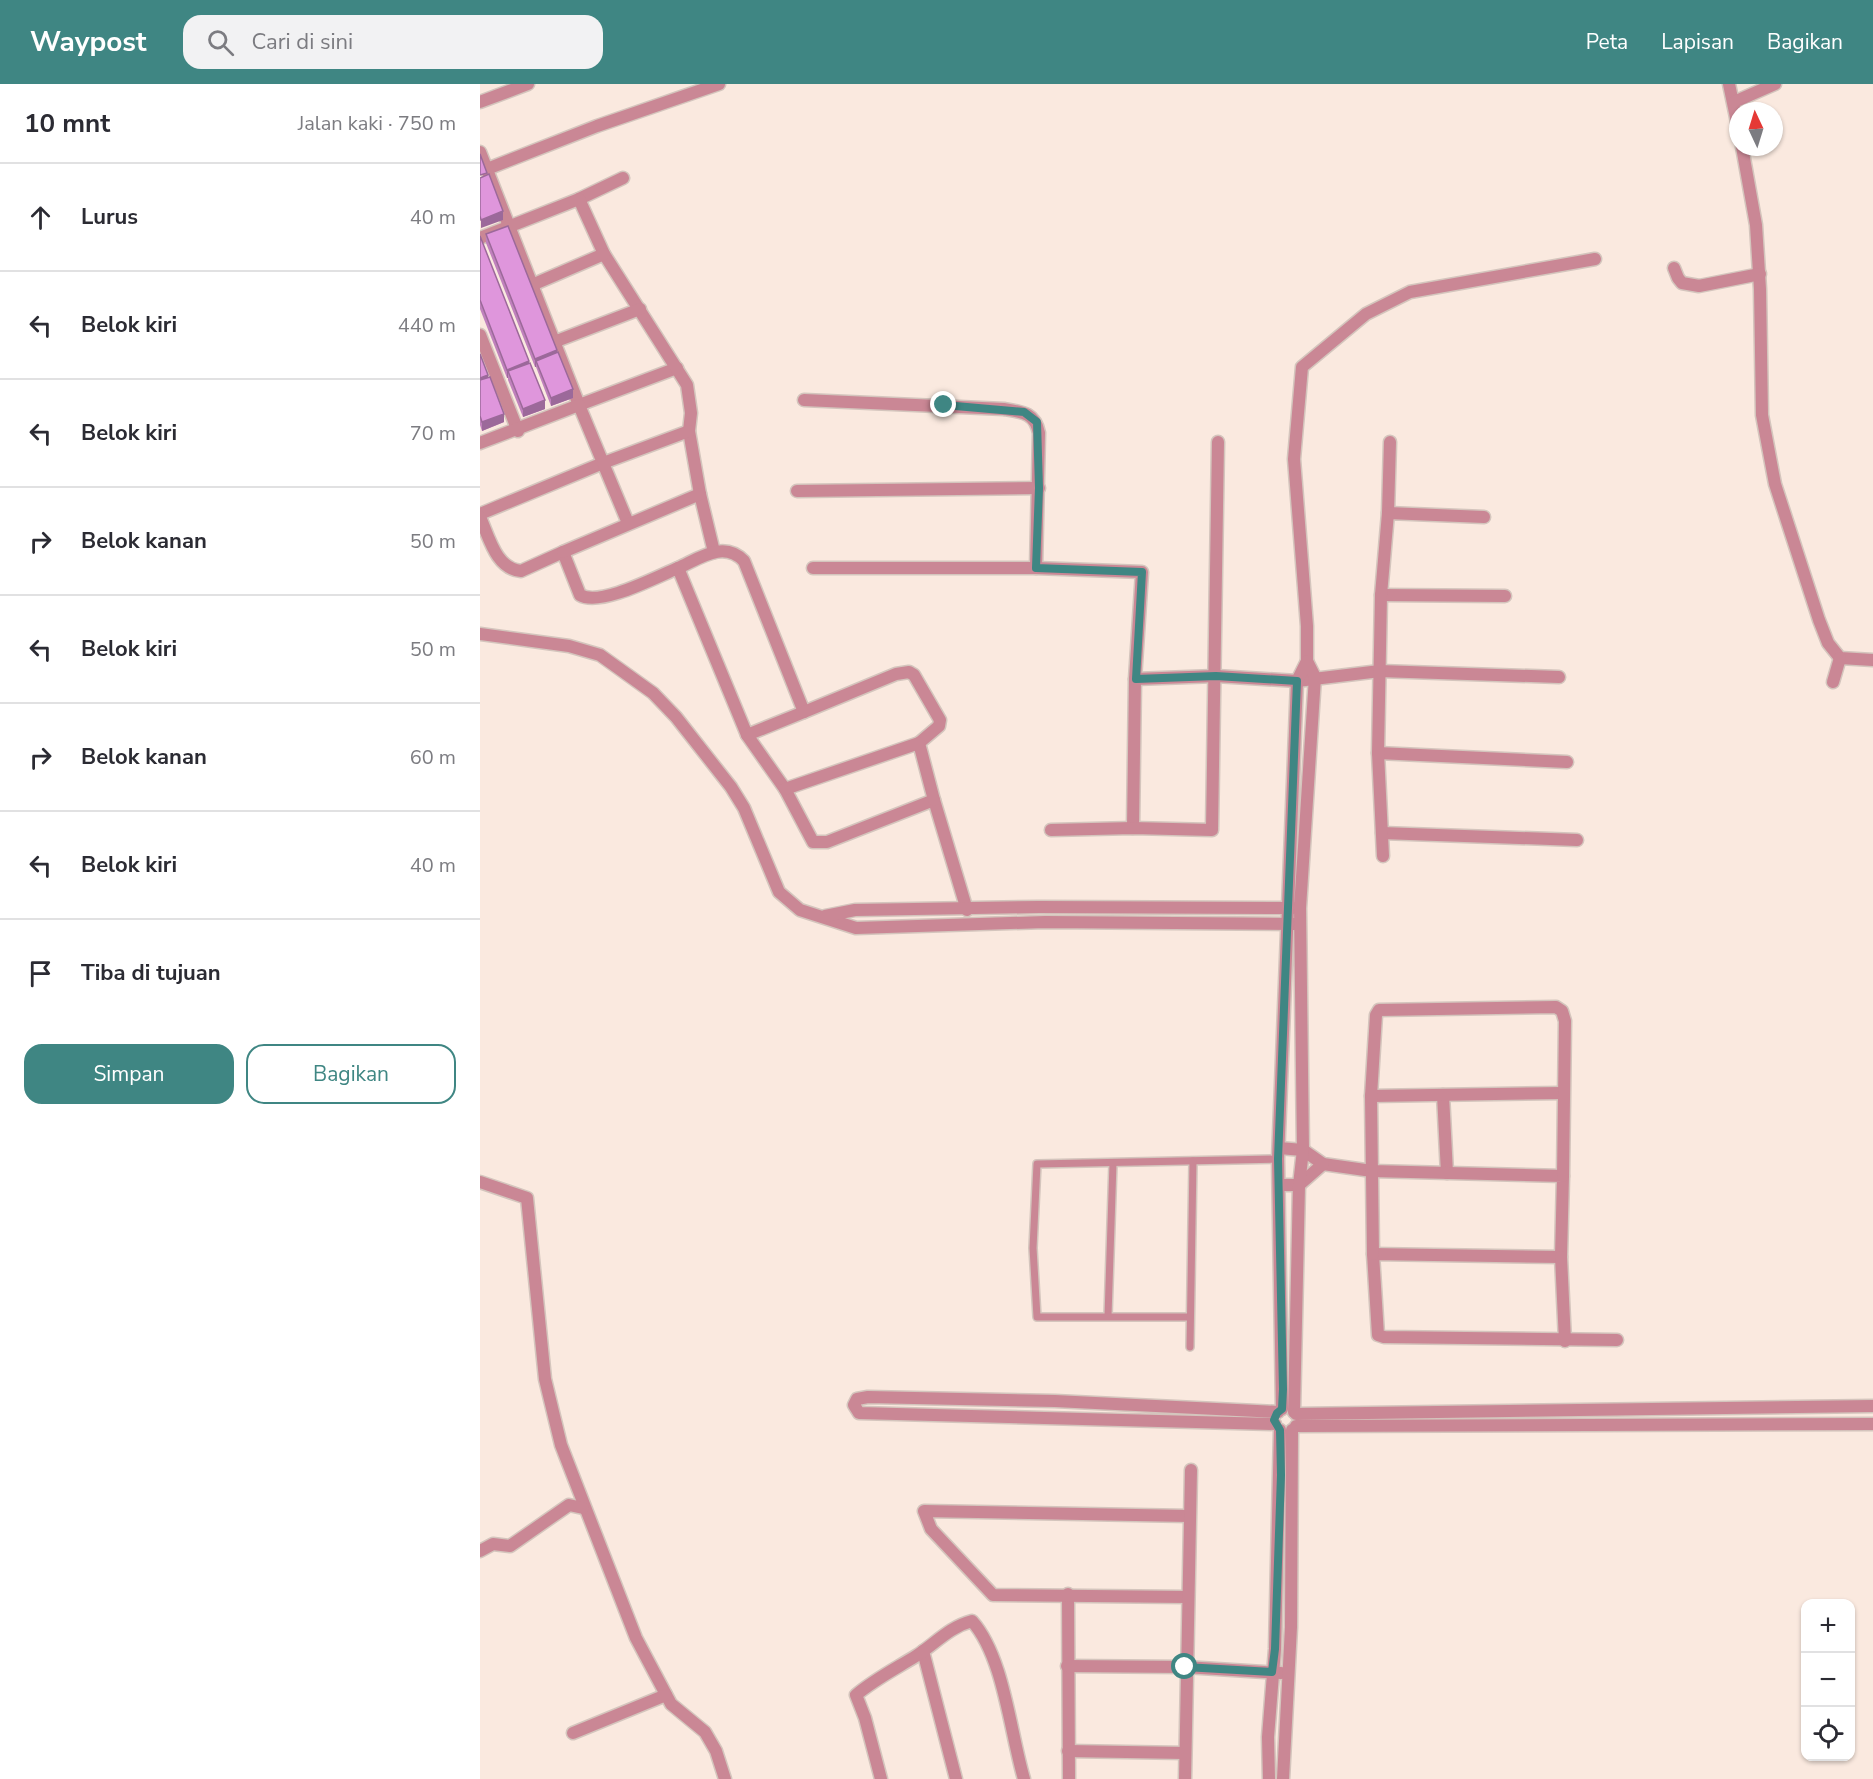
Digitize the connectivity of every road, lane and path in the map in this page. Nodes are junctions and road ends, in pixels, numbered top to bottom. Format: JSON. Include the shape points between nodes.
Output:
{"nodes":[{"id":1,"x":528,"y":84,"type":"edge"},
{"id":2,"x":719,"y":84,"type":"edge"},
{"id":3,"x":1729,"y":84,"type":"edge"},
{"id":4,"x":1775,"y":84,"type":"edge"},
{"id":5,"x":480,"y":102,"type":"edge"},
{"id":6,"x":1734,"y":102,"type":"joint"},
{"id":7,"x":480,"y":152,"type":"edge"},
{"id":8,"x":1744,"y":156,"type":"edge"},
{"id":9,"x":487,"y":169,"type":"junction"},
{"id":10,"x":623,"y":178,"type":"dead end"},
{"id":11,"x":579,"y":200,"type":"junction"},
{"id":12,"x":510,"y":227,"type":"junction"},
{"id":13,"x":480,"y":238,"type":"edge"},
{"id":14,"x":604,"y":254,"type":"junction"},
{"id":15,"x":1595,"y":259,"type":"dead end"},
{"id":16,"x":1674,"y":268,"type":"dead end"},
{"id":17,"x":1760,"y":274,"type":"junction"},
{"id":18,"x":532,"y":285,"type":"junction"},
{"id":19,"x":640,"y":309,"type":"junction"},
{"id":20,"x":480,"y":335,"type":"edge"},
{"id":21,"x":554,"y":342,"type":"junction"},
{"id":22,"x":677,"y":368,"type":"junction"},
{"id":23,"x":804,"y":400,"type":"dead end"},
{"id":24,"x":579,"y":405,"type":"junction"},
{"id":25,"x":518,"y":431,"type":"junction"},
{"id":26,"x":688,"y":431,"type":"junction"},
{"id":27,"x":1218,"y":442,"type":"dead end"},
{"id":28,"x":1390,"y":442,"type":"dead end"},
{"id":29,"x":480,"y":443,"type":"edge"},
{"id":30,"x":603,"y":463,"type":"junction"},
{"id":31,"x":1039,"y":488,"type":"junction"},
{"id":32,"x":797,"y":491,"type":"dead end"},
{"id":33,"x":700,"y":494,"type":"junction"},
{"id":34,"x":1388,"y":513,"type":"junction"},
{"id":35,"x":480,"y":516,"type":"edge"},
{"id":36,"x":1484,"y":518,"type":"dead end"},
{"id":37,"x":628,"y":523,"type":"junction"},
{"id":38,"x":564,"y":552,"type":"junction"},
{"id":39,"x":714,"y":552,"type":"junction"},
{"id":40,"x":678,"y":568,"type":"junction"},
{"id":41,"x":813,"y":568,"type":"dead end"},
{"id":42,"x":1036,"y":568,"type":"junction"},
{"id":43,"x":1381,"y":595,"type":"junction"},
{"id":44,"x":1505,"y":596,"type":"dead end"},
{"id":45,"x":480,"y":634,"type":"edge"},
{"id":46,"x":1840,"y":658,"type":"junction"},
{"id":47,"x":1873,"y":660,"type":"edge"},
{"id":48,"x":1307,"y":661,"type":"junction"},
{"id":49,"x":1380,"y":671,"type":"junction"},
{"id":50,"x":1216,"y":676,"type":"junction"},
{"id":51,"x":1315,"y":677,"type":"junction"},
{"id":52,"x":1559,"y":677,"type":"dead end"},
{"id":53,"x":1136,"y":679,"type":"junction"},
{"id":54,"x":1297,"y":681,"type":"junction"},
{"id":55,"x":1833,"y":682,"type":"dead end"},
{"id":56,"x":804,"y":712,"type":"junction"},
{"id":57,"x":747,"y":735,"type":"junction"},
{"id":58,"x":919,"y":743,"type":"junction"},
{"id":59,"x":1378,"y":753,"type":"junction"},
{"id":60,"x":1567,"y":762,"type":"dead end"},
{"id":61,"x":785,"y":789,"type":"junction"},
{"id":62,"x":934,"y":800,"type":"junction"},
{"id":63,"x":1133,"y":828,"type":"junction"},
{"id":64,"x":1051,"y":830,"type":"dead end"},
{"id":65,"x":1382,"y":833,"type":"junction"},
{"id":66,"x":1577,"y":840,"type":"dead end"},
{"id":67,"x":1383,"y":856,"type":"dead end"},
{"id":68,"x":1300,"y":908,"type":"junction"},
{"id":69,"x":1287,"y":909,"type":"junction"},
{"id":70,"x":967,"y":910,"type":"junction"},
{"id":71,"x":824,"y":916,"type":"junction"},
{"id":72,"x":1286,"y":924,"type":"junction"},
{"id":73,"x":1301,"y":924,"type":"junction"},
{"id":74,"x":1562,"y":1093,"type":"junction"},
{"id":75,"x":1443,"y":1095,"type":"junction"},
{"id":76,"x":1371,"y":1096,"type":"junction"},
{"id":77,"x":1303,"y":1150,"type":"junction"},
{"id":78,"x":1278,"y":1154,"type":"junction"},
{"id":79,"x":1193,"y":1161,"type":"junction"},
{"id":80,"x":1113,"y":1163,"type":"junction"},
{"id":81,"x":1323,"y":1164,"type":"junction"},
{"id":82,"x":1372,"y":1171,"type":"junction"},
{"id":83,"x":1447,"y":1173,"type":"junction"},
{"id":84,"x":1563,"y":1176,"type":"junction"},
{"id":85,"x":480,"y":1182,"type":"edge"},
{"id":86,"x":1279,"y":1185,"type":"junction"},
{"id":87,"x":1299,"y":1185,"type":"junction"},
{"id":88,"x":1373,"y":1254,"type":"junction"},
{"id":89,"x":1561,"y":1257,"type":"junction"},
{"id":90,"x":1108,"y":1316,"type":"junction"},
{"id":91,"x":1189,"y":1317,"type":"junction"},
{"id":92,"x":1617,"y":1340,"type":"dead end"},
{"id":93,"x":1565,"y":1341,"type":"junction"},
{"id":94,"x":1190,"y":1347,"type":"dead end"},
{"id":95,"x":1873,"y":1406,"type":"edge"},
{"id":96,"x":1287,"y":1420,"type":"junction"},
{"id":97,"x":1873,"y":1424,"type":"edge"},
{"id":98,"x":1191,"y":1470,"type":"dead end"},
{"id":99,"x":584,"y":1508,"type":"junction"},
{"id":100,"x":1189,"y":1516,"type":"junction"},
{"id":101,"x":480,"y":1551,"type":"edge"},
{"id":102,"x":1068,"y":1594,"type":"junction"},
{"id":103,"x":1187,"y":1597,"type":"junction"},
{"id":104,"x":923,"y":1651,"type":"junction"},
{"id":105,"x":1067,"y":1666,"type":"junction"},
{"id":106,"x":1185,"y":1667,"type":"junction"},
{"id":107,"x":1272,"y":1672,"type":"junction"},
{"id":108,"x":1288,"y":1674,"type":"junction"},
{"id":109,"x":666,"y":1695,"type":"junction"},
{"id":110,"x":573,"y":1733,"type":"dead end"},
{"id":111,"x":1068,"y":1751,"type":"junction"},
{"id":112,"x":1185,"y":1753,"type":"junction"},
{"id":113,"x":725,"y":1779,"type":"edge"},
{"id":114,"x":881,"y":1779,"type":"edge"},
{"id":115,"x":956,"y":1779,"type":"edge"},
{"id":116,"x":1024,"y":1779,"type":"edge"},
{"id":117,"x":1069,"y":1779,"type":"edge"},
{"id":118,"x":1185,"y":1779,"type":"edge"},
{"id":119,"x":1269,"y":1779,"type":"edge"},
{"id":120,"x":1283,"y":1779,"type":"edge"}],
"edges":[{"from":1,"to":5,"type":"street"},
{"from":2,"to":9,"type":"street"},
{"from":3,"to":6,"type":"street"},
{"from":4,"to":6,"type":"street"},
{"from":7,"to":9,"type":"street"},
{"from":8,"to":17,"type":"street"},
{"from":9,"to":12,"type":"street"},
{"from":10,"to":11,"type":"street"},
{"from":11,"to":12,"type":"street"},
{"from":11,"to":14,"type":"street"},
{"from":12,"to":13,"type":"street"},
{"from":12,"to":18,"type":"street"},
{"from":14,"to":18,"type":"street"},
{"from":14,"to":19,"type":"street"},
{"from":15,"to":48,"type":"street","via":[[1410,292],[1366,314],[1302,367],[1294,459]]},
{"from":16,"to":17,"type":"street","via":[[1678,278],[1690,286]]},
{"from":17,"to":46,"type":"street","via":[[1762,415],[1775,484],[1819,620],[1828,643]]},
{"from":18,"to":21,"type":"street"},
{"from":19,"to":21,"type":"street"},
{"from":19,"to":22,"type":"street"},
{"from":20,"to":25,"type":"street"},
{"from":21,"to":24,"type":"street"},
{"from":22,"to":24,"type":"street"},
{"from":22,"to":26,"type":"street","via":[[687,385],[691,413]]},
{"from":23,"to":31,"type":"street","via":[[1024,412],[1037,422]]},
{"from":24,"to":25,"type":"street"},
{"from":24,"to":30,"type":"street"},
{"from":25,"to":29,"type":"street"},
{"from":26,"to":30,"type":"street"},
{"from":26,"to":33,"type":"street"},
{"from":27,"to":50,"type":"street"},
{"from":28,"to":34,"type":"street"},
{"from":30,"to":35,"type":"street"},
{"from":30,"to":37,"type":"street"},
{"from":31,"to":32,"type":"street"},
{"from":31,"to":42,"type":"street"},
{"from":33,"to":37,"type":"street"},
{"from":33,"to":39,"type":"street"},
{"from":34,"to":36,"type":"street"},
{"from":34,"to":43,"type":"street"},
{"from":35,"to":38,"type":"street","via":[[499,558],[514,571]]},
{"from":37,"to":38,"type":"street"},
{"from":38,"to":40,"type":"street","via":[[580,595],[590,599]]},
{"from":39,"to":40,"type":"street"},
{"from":39,"to":56,"type":"street","via":[[736,552],[744,561]]},
{"from":40,"to":57,"type":"street"},
{"from":41,"to":42,"type":"street"},
{"from":42,"to":53,"type":"street","via":[[1142,572]]},
{"from":43,"to":44,"type":"street"},
{"from":43,"to":49,"type":"street"},
{"from":45,"to":71,"type":"street","via":[[569,646],[600,655],[653,693],[731,787],[744,808],[779,891],[800,910]]},
{"from":46,"to":47,"type":"street"},
{"from":46,"to":55,"type":"street"},
{"from":48,"to":51,"type":"street"},
{"from":48,"to":54,"type":"street"},
{"from":49,"to":51,"type":"street"},
{"from":49,"to":52,"type":"street"},
{"from":49,"to":59,"type":"street"},
{"from":50,"to":53,"type":"street"},
{"from":50,"to":54,"type":"street"},
{"from":50,"to":63,"type":"street","via":[[1212,830]]},
{"from":51,"to":54,"type":"street"},
{"from":51,"to":68,"type":"street"},
{"from":53,"to":63,"type":"street"},
{"from":54,"to":69,"type":"street"},
{"from":56,"to":57,"type":"street"},
{"from":56,"to":58,"type":"street","via":[[909,672],[940,720],[939,726]]},
{"from":57,"to":61,"type":"street"},
{"from":58,"to":61,"type":"street"},
{"from":58,"to":62,"type":"street"},
{"from":59,"to":60,"type":"street"},
{"from":59,"to":65,"type":"street"},
{"from":61,"to":62,"type":"street","via":[[817,843]]},
{"from":62,"to":70,"type":"street"},
{"from":63,"to":64,"type":"street"},
{"from":65,"to":66,"type":"street"},
{"from":65,"to":67,"type":"street"},
{"from":68,"to":69,"type":"street"},
{"from":68,"to":73,"type":"street"},
{"from":69,"to":70,"type":"street"},
{"from":69,"to":72,"type":"street"},
{"from":70,"to":71,"type":"street","via":[[855,910]]},
{"from":71,"to":72,"type":"street","via":[[856,928],[1046,922]]},
{"from":72,"to":73,"type":"street"},
{"from":72,"to":78,"type":"street"},
{"from":73,"to":77,"type":"street"},
{"from":74,"to":75,"type":"street"},
{"from":74,"to":76,"type":"street","via":[[1565,1021],[1556,1007],[1386,1008],[1376,1015]]},
{"from":74,"to":84,"type":"street"},
{"from":75,"to":76,"type":"street"},
{"from":75,"to":83,"type":"street"},
{"from":76,"to":82,"type":"street"},
{"from":77,"to":78,"type":"street"},
{"from":77,"to":81,"type":"street"},
{"from":77,"to":87,"type":"street"},
{"from":78,"to":79,"type":"lane"},
{"from":78,"to":86,"type":"street"},
{"from":79,"to":80,"type":"lane"},
{"from":79,"to":91,"type":"lane"},
{"from":80,"to":90,"type":"lane"},
{"from":80,"to":90,"type":"lane","via":[[1037,1164],[1033,1248],[1037,1317]]},
{"from":81,"to":82,"type":"street"},
{"from":81,"to":87,"type":"street"},
{"from":82,"to":83,"type":"street"},
{"from":82,"to":88,"type":"street"},
{"from":83,"to":84,"type":"street"},
{"from":84,"to":89,"type":"street"},
{"from":85,"to":99,"type":"street","via":[[529,1201],[548,1401]]},
{"from":86,"to":87,"type":"street"},
{"from":86,"to":96,"type":"street"},
{"from":87,"to":96,"type":"street"},
{"from":88,"to":89,"type":"street"},
{"from":88,"to":93,"type":"street","via":[[1381,1336]]},
{"from":89,"to":93,"type":"street"},
{"from":90,"to":91,"type":"lane"},
{"from":91,"to":94,"type":"lane"},
{"from":92,"to":93,"type":"street"},
{"from":95,"to":96,"type":"street"},
{"from":96,"to":96,"type":"street","via":[[1055,1401],[868,1397],[857,1399],[854,1405],[859,1413]]},
{"from":96,"to":97,"type":"street"},
{"from":96,"to":107,"type":"street"},
{"from":96,"to":108,"type":"street"},
{"from":98,"to":100,"type":"street"},
{"from":99,"to":101,"type":"street","via":[[569,1505],[510,1546],[493,1544]]},
{"from":99,"to":109,"type":"street","via":[[636,1638]]},
{"from":100,"to":102,"type":"street","via":[[924,1511],[931,1529],[993,1595]]},
{"from":100,"to":103,"type":"street"},
{"from":102,"to":103,"type":"street"},
{"from":102,"to":105,"type":"street"},
{"from":103,"to":106,"type":"street"},
{"from":104,"to":114,"type":"street","via":[[879,1676],[856,1695]]},
{"from":104,"to":115,"type":"street"},
{"from":104,"to":116,"type":"street","via":[[955,1626],[972,1621],[983,1634],[999,1679]]},
{"from":105,"to":106,"type":"street"},
{"from":105,"to":111,"type":"street"},
{"from":106,"to":107,"type":"street"},
{"from":106,"to":112,"type":"street"},
{"from":107,"to":108,"type":"street"},
{"from":107,"to":119,"type":"street"},
{"from":108,"to":120,"type":"street"},
{"from":109,"to":110,"type":"street"},
{"from":109,"to":113,"type":"street","via":[[671,1704],[705,1732]]},
{"from":111,"to":112,"type":"street"},
{"from":111,"to":117,"type":"street"},
{"from":112,"to":118,"type":"street"}]}
